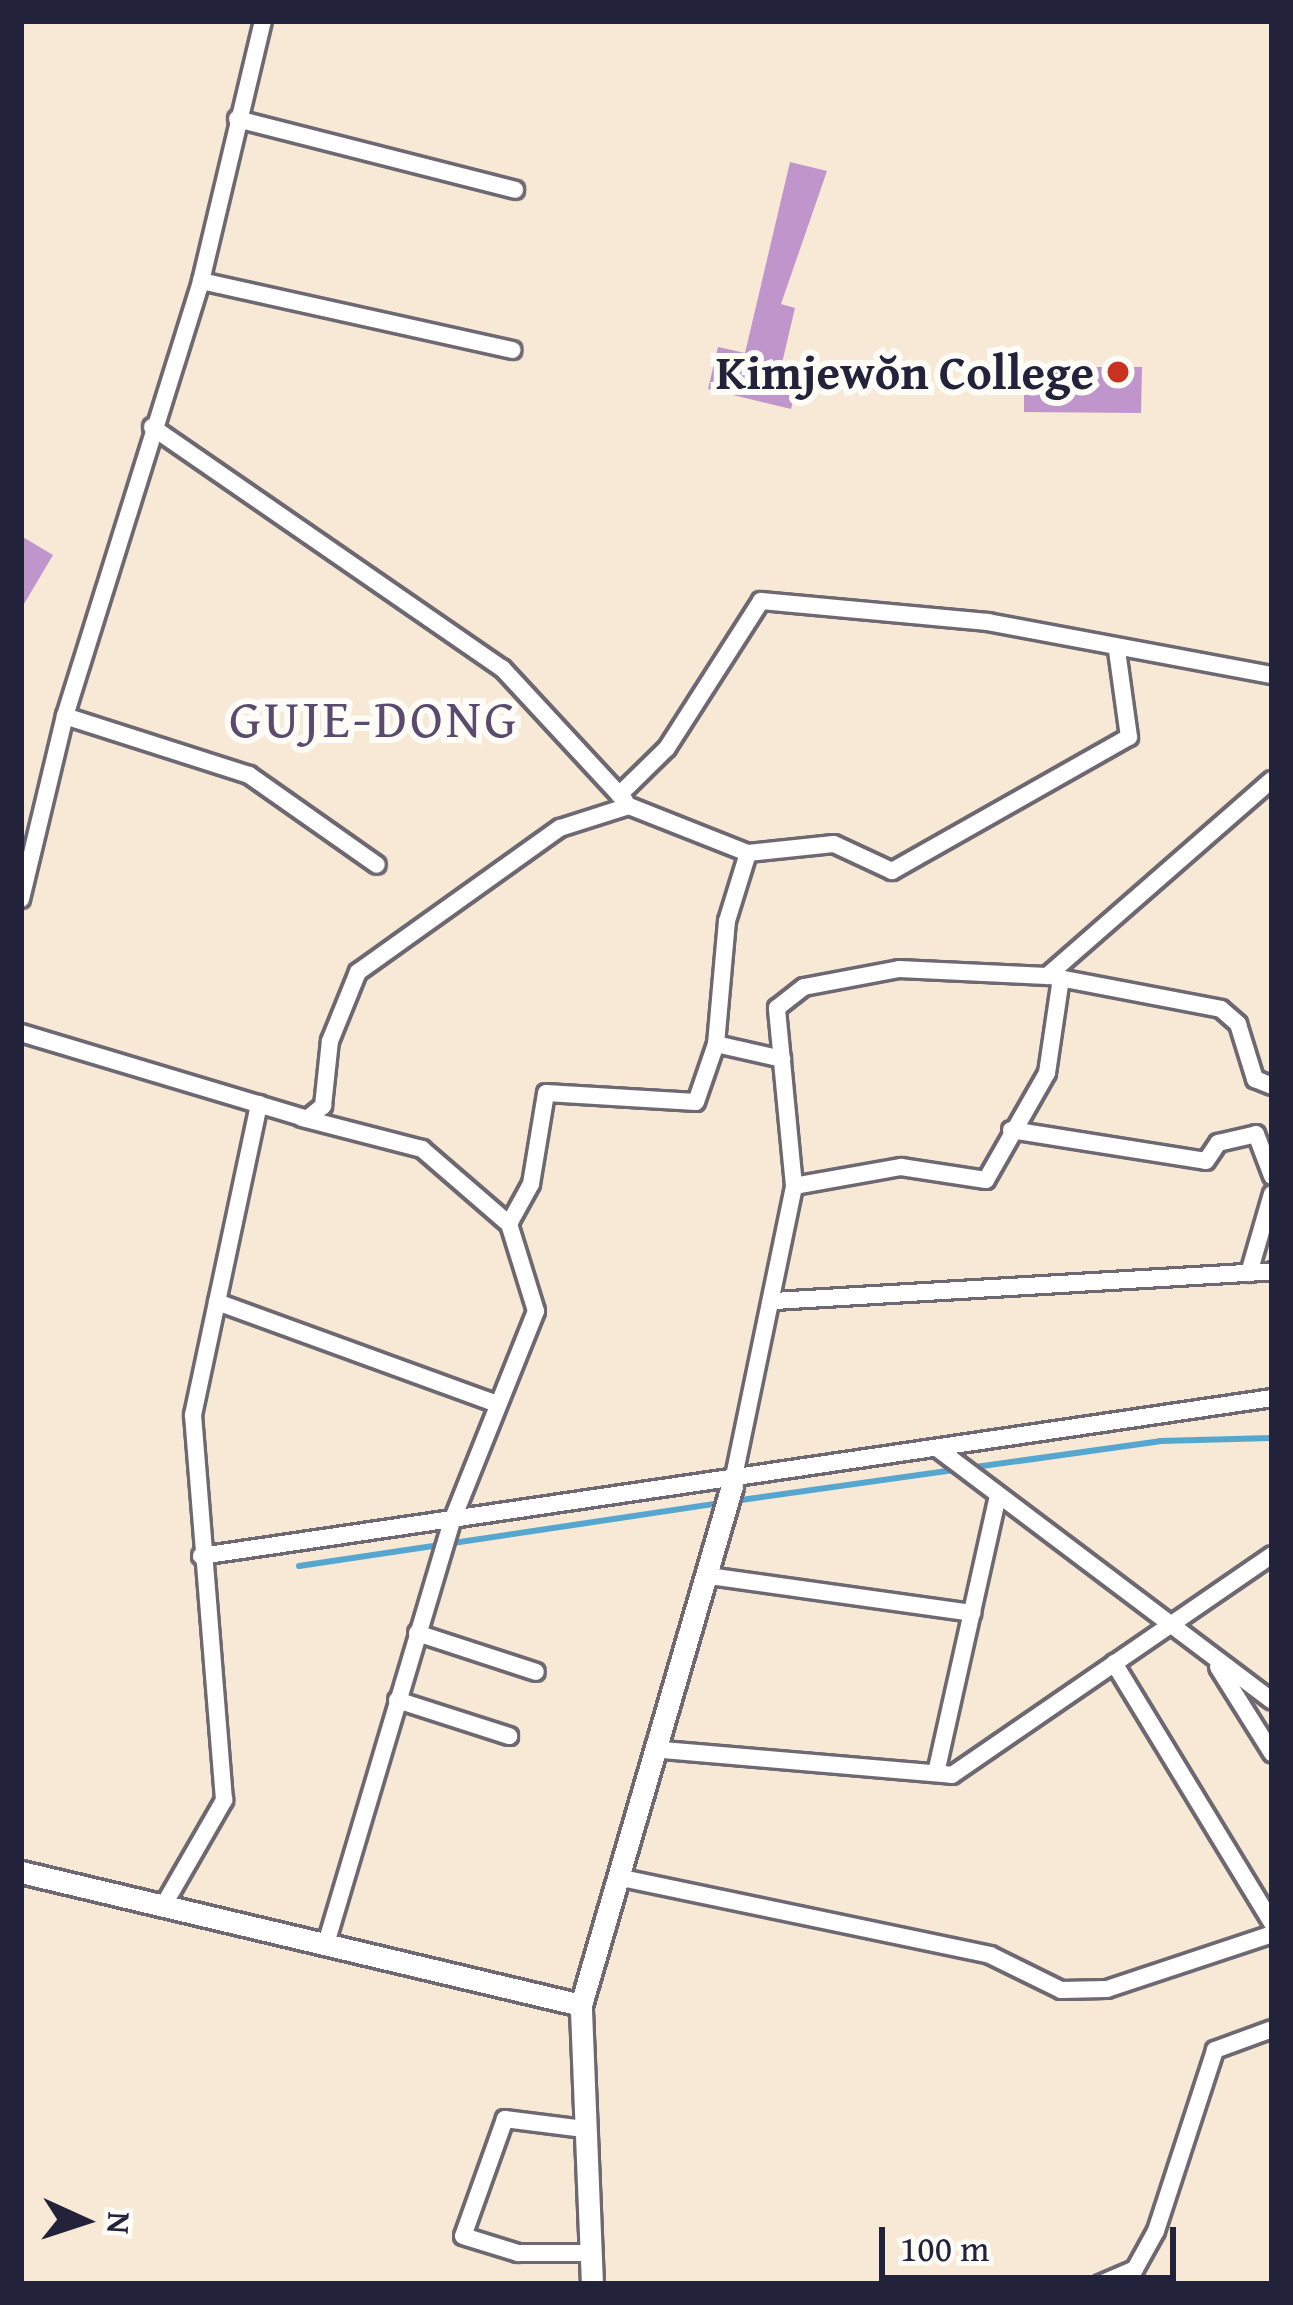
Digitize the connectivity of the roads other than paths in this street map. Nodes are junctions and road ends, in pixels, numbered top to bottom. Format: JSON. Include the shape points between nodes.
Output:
{"nodes":[{"id":1,"x":263,"y":21,"type":"edge"},
{"id":2,"x":237,"y":119,"type":"junction"},
{"id":3,"x":515,"y":190,"type":"dead end"},
{"id":4,"x":201,"y":281,"type":"junction"},
{"id":5,"x":512,"y":350,"type":"dead end"},
{"id":6,"x":152,"y":428,"type":"junction"},
{"id":7,"x":1117,"y":651,"type":"junction"},
{"id":8,"x":1272,"y":676,"type":"edge"},
{"id":9,"x":65,"y":716,"type":"junction"},
{"id":10,"x":1272,"y":780,"type":"edge"},
{"id":11,"x":624,"y":801,"type":"junction"},
{"id":12,"x":748,"y":853,"type":"junction"},
{"id":13,"x":377,"y":865,"type":"dead end"},
{"id":14,"x":21,"y":898,"type":"edge"},
{"id":15,"x":1054,"y":977,"type":"junction"},
{"id":16,"x":21,"y":1033,"type":"edge"},
{"id":17,"x":716,"y":1044,"type":"junction"},
{"id":18,"x":782,"y":1059,"type":"junction"},
{"id":19,"x":1272,"y":1086,"type":"edge"},
{"id":20,"x":259,"y":1104,"type":"junction"},
{"id":21,"x":307,"y":1119,"type":"junction"},
{"id":22,"x":1011,"y":1130,"type":"junction"},
{"id":23,"x":1272,"y":1176,"type":"edge"},
{"id":24,"x":794,"y":1186,"type":"junction"},
{"id":25,"x":1272,"y":1194,"type":"edge"},
{"id":26,"x":509,"y":1224,"type":"junction"},
{"id":27,"x":1272,"y":1271,"type":"edge"},
{"id":28,"x":1249,"y":1273,"type":"junction"},
{"id":29,"x":775,"y":1300,"type":"junction"},
{"id":30,"x":217,"y":1302,"type":"junction"},
{"id":31,"x":1272,"y":1398,"type":"edge"},
{"id":32,"x":498,"y":1404,"type":"junction"},
{"id":33,"x":938,"y":1449,"type":"junction"},
{"id":34,"x":729,"y":1496,"type":"junction"},
{"id":35,"x":998,"y":1496,"type":"junction"},
{"id":36,"x":452,"y":1521,"type":"junction"},
{"id":37,"x":1272,"y":1555,"type":"edge"},
{"id":38,"x":200,"y":1556,"type":"junction"},
{"id":39,"x":710,"y":1576,"type":"junction"},
{"id":40,"x":972,"y":1612,"type":"junction"},
{"id":41,"x":1169,"y":1625,"type":"junction"},
{"id":42,"x":417,"y":1633,"type":"junction"},
{"id":43,"x":1213,"y":1658,"type":"junction"},
{"id":44,"x":1114,"y":1663,"type":"junction"},
{"id":45,"x":536,"y":1672,"type":"dead end"},
{"id":46,"x":397,"y":1700,"type":"junction"},
{"id":47,"x":1272,"y":1701,"type":"edge"},
{"id":48,"x":509,"y":1736,"type":"dead end"},
{"id":49,"x":662,"y":1750,"type":"junction"},
{"id":50,"x":1272,"y":1753,"type":"edge"},
{"id":51,"x":936,"y":1774,"type":"junction"},
{"id":52,"x":21,"y":1872,"type":"edge"},
{"id":53,"x":622,"y":1878,"type":"junction"},
{"id":54,"x":162,"y":1908,"type":"junction"},
{"id":55,"x":1272,"y":1923,"type":"edge"},
{"id":56,"x":1272,"y":1934,"type":"edge"},
{"id":57,"x":325,"y":1947,"type":"junction"},
{"id":58,"x":581,"y":2005,"type":"junction"},
{"id":59,"x":1272,"y":2030,"type":"edge"},
{"id":60,"x":584,"y":2128,"type":"junction"},
{"id":61,"x":586,"y":2253,"type":"junction"},
{"id":62,"x":592,"y":2284,"type":"edge"},
{"id":63,"x":1100,"y":2284,"type":"edge"}],
"edges":[{"from":1,"to":2,"type":"street"},
{"from":2,"to":3,"type":"street"},
{"from":2,"to":4,"type":"street"},
{"from":4,"to":5,"type":"street"},
{"from":4,"to":6,"type":"street"},
{"from":6,"to":9,"type":"street"},
{"from":6,"to":11,"type":"street","via":[[502,668]]},
{"from":7,"to":8,"type":"street"},
{"from":7,"to":11,"type":"street","via":[[988,622],[761,602]]},
{"from":7,"to":12,"type":"street","via":[[1129,737],[892,871],[834,844]]},
{"from":9,"to":13,"type":"street","via":[[249,775]]},
{"from":9,"to":14,"type":"street"},
{"from":10,"to":15,"type":"street"},
{"from":11,"to":12,"type":"street"},
{"from":11,"to":21,"type":"street","via":[[560,828],[358,972],[331,1041],[323,1106]]},
{"from":12,"to":17,"type":"street","via":[[727,921]]},
{"from":15,"to":18,"type":"street","via":[[899,969],[804,987],[777,1008]]},
{"from":15,"to":19,"type":"street","via":[[1221,1009],[1238,1024],[1255,1079]]},
{"from":15,"to":22,"type":"street","via":[[1047,1072]]},
{"from":16,"to":20,"type":"street"},
{"from":17,"to":18,"type":"street"},
{"from":17,"to":26,"type":"street","via":[[696,1102],[546,1093],[531,1184]]},
{"from":18,"to":24,"type":"street"},
{"from":20,"to":21,"type":"street"},
{"from":20,"to":30,"type":"street"},
{"from":21,"to":26,"type":"street","via":[[422,1149]]},
{"from":22,"to":23,"type":"street","via":[[1206,1161],[1218,1143],[1256,1134]]},
{"from":22,"to":24,"type":"street","via":[[986,1180],[901,1167]]},
{"from":24,"to":29,"type":"street"},
{"from":25,"to":28,"type":"street"},
{"from":26,"to":32,"type":"street","via":[[536,1311]]},
{"from":27,"to":28,"type":"street"},
{"from":28,"to":29,"type":"street"},
{"from":29,"to":34,"type":"street"},
{"from":30,"to":32,"type":"street"},
{"from":30,"to":38,"type":"street","via":[[194,1415]]},
{"from":31,"to":33,"type":"street"},
{"from":32,"to":36,"type":"street"},
{"from":33,"to":34,"type":"street"},
{"from":33,"to":35,"type":"street"},
{"from":34,"to":36,"type":"street"},
{"from":34,"to":39,"type":"street"},
{"from":35,"to":40,"type":"street"},
{"from":35,"to":41,"type":"street"},
{"from":36,"to":38,"type":"street"},
{"from":36,"to":42,"type":"street"},
{"from":37,"to":41,"type":"street"},
{"from":38,"to":54,"type":"street","via":[[224,1800]]},
{"from":39,"to":40,"type":"street"},
{"from":39,"to":49,"type":"street"},
{"from":40,"to":51,"type":"street"},
{"from":41,"to":43,"type":"street"},
{"from":41,"to":44,"type":"street"},
{"from":42,"to":45,"type":"street"},
{"from":42,"to":46,"type":"street"},
{"from":43,"to":47,"type":"street"},
{"from":43,"to":50,"type":"street"},
{"from":44,"to":51,"type":"street","via":[[952,1775]]},
{"from":44,"to":55,"type":"street"},
{"from":46,"to":48,"type":"street"},
{"from":46,"to":57,"type":"street"},
{"from":49,"to":51,"type":"street"},
{"from":49,"to":53,"type":"street"},
{"from":52,"to":54,"type":"street"},
{"from":53,"to":56,"type":"street","via":[[990,1955],[1061,1990],[1107,1989]]},
{"from":53,"to":58,"type":"street"},
{"from":54,"to":57,"type":"street"},
{"from":57,"to":58,"type":"street"},
{"from":58,"to":60,"type":"street"},
{"from":59,"to":63,"type":"street","via":[[1215,2050],[1156,2230],[1136,2269]]},
{"from":60,"to":61,"type":"street"},
{"from":60,"to":61,"type":"street","via":[[505,2119],[464,2236],[518,2253]]},
{"from":61,"to":62,"type":"street"}]}
